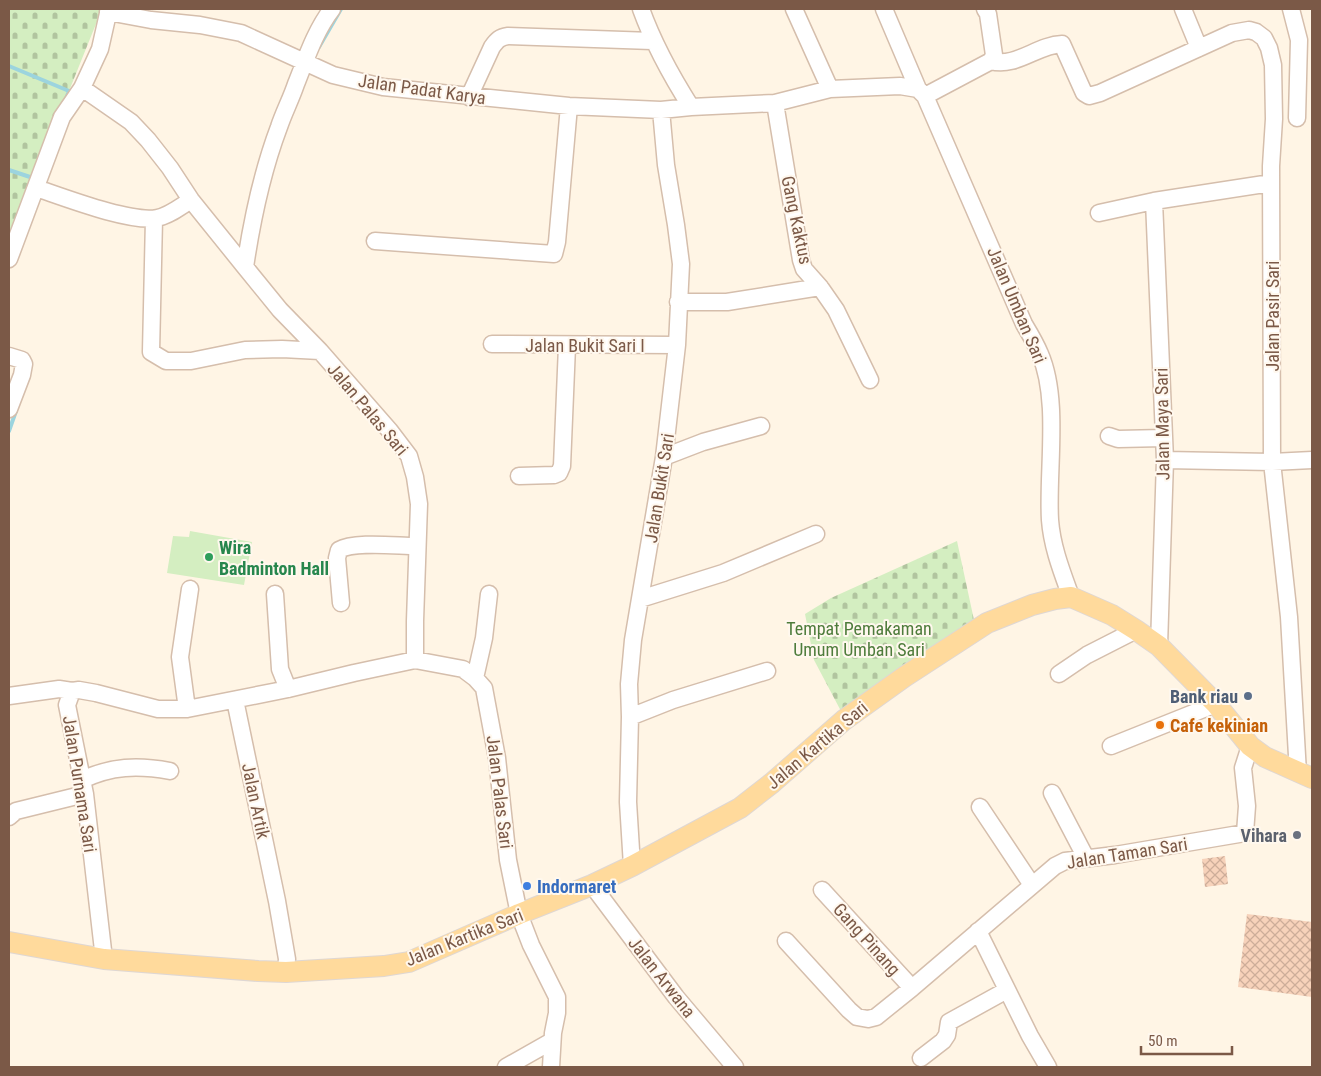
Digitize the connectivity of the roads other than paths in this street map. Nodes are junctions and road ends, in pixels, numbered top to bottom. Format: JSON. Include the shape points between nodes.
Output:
{"nodes":[{"id":1,"x":640,"y":9,"type":"edge"},
{"id":2,"x":794,"y":9,"type":"edge"},
{"id":3,"x":884,"y":9,"type":"edge"},
{"id":4,"x":985,"y":9,"type":"edge"},
{"id":5,"x":1183,"y":9,"type":"edge"},
{"id":6,"x":1291,"y":9,"type":"edge"},
{"id":7,"x":109,"y":10,"type":"edge"},
{"id":8,"x":325,"y":12,"type":"edge"},
{"id":9,"x":652,"y":41,"type":"junction"},
{"id":10,"x":1199,"y":48,"type":"junction"},
{"id":11,"x":991,"y":61,"type":"junction"},
{"id":12,"x":304,"y":62,"type":"junction"},
{"id":13,"x":82,"y":88,"type":"junction"},
{"id":14,"x":830,"y":89,"type":"junction"},
{"id":15,"x":921,"y":93,"type":"junction"},
{"id":16,"x":469,"y":96,"type":"junction"},
{"id":17,"x":775,"y":103,"type":"junction"},
{"id":18,"x":569,"y":106,"type":"junction"},
{"id":19,"x":691,"y":107,"type":"junction"},
{"id":20,"x":662,"y":110,"type":"junction"},
{"id":21,"x":1305,"y":117,"type":"edge"},
{"id":22,"x":1274,"y":119,"type":"junction"},
{"id":23,"x":1271,"y":183,"type":"junction"},
{"id":24,"x":36,"y":188,"type":"junction"},
{"id":25,"x":191,"y":200,"type":"junction"},
{"id":26,"x":1154,"y":201,"type":"junction"},
{"id":27,"x":1099,"y":213,"type":"dead end"},
{"id":28,"x":154,"y":218,"type":"junction"},
{"id":29,"x":375,"y":241,"type":"dead end"},
{"id":30,"x":9,"y":259,"type":"edge"},
{"id":31,"x":245,"y":267,"type":"junction"},
{"id":32,"x":820,"y":287,"type":"junction"},
{"id":33,"x":678,"y":302,"type":"junction"},
{"id":34,"x":492,"y":344,"type":"dead end"},
{"id":35,"x":677,"y":345,"type":"junction"},
{"id":36,"x":567,"y":346,"type":"junction"},
{"id":37,"x":320,"y":351,"type":"junction"},
{"id":38,"x":9,"y":356,"type":"edge"},
{"id":39,"x":870,"y":380,"type":"dead end"},
{"id":40,"x":9,"y":409,"type":"edge"},
{"id":41,"x":761,"y":426,"type":"dead end"},
{"id":42,"x":1109,"y":436,"type":"dead end"},
{"id":43,"x":1164,"y":438,"type":"junction"},
{"id":44,"x":664,"y":457,"type":"junction"},
{"id":45,"x":1165,"y":460,"type":"junction"},
{"id":46,"x":1312,"y":460,"type":"edge"},
{"id":47,"x":1272,"y":462,"type":"junction"},
{"id":48,"x":519,"y":476,"type":"dead end"},
{"id":49,"x":816,"y":534,"type":"dead end"},
{"id":50,"x":416,"y":546,"type":"junction"},
{"id":51,"x":190,"y":589,"type":"dead end"},
{"id":52,"x":275,"y":594,"type":"dead end"},
{"id":53,"x":489,"y":594,"type":"dead end"},
{"id":54,"x":1071,"y":597,"type":"junction"},
{"id":55,"x":640,"y":599,"type":"junction"},
{"id":56,"x":341,"y":603,"type":"dead end"},
{"id":57,"x":1136,"y":630,"type":"junction"},
{"id":58,"x":1159,"y":646,"type":"junction"},
{"id":59,"x":416,"y":660,"type":"junction"},
{"id":60,"x":767,"y":670,"type":"dead end"},
{"id":61,"x":1059,"y":674,"type":"dead end"},
{"id":62,"x":475,"y":678,"type":"junction"},
{"id":63,"x":288,"y":689,"type":"junction"},
{"id":64,"x":72,"y":691,"type":"junction"},
{"id":65,"x":9,"y":696,"type":"edge"},
{"id":66,"x":235,"y":700,"type":"junction"},
{"id":67,"x":1216,"y":704,"type":"junction"},
{"id":68,"x":187,"y":709,"type":"junction"},
{"id":69,"x":630,"y":717,"type":"junction"},
{"id":70,"x":1111,"y":746,"type":"dead end"},
{"id":71,"x":1250,"y":746,"type":"junction"},
{"id":72,"x":170,"y":770,"type":"dead end"},
{"id":73,"x":1305,"y":776,"type":"edge"},
{"id":74,"x":83,"y":787,"type":"junction"},
{"id":75,"x":1052,"y":793,"type":"dead end"},
{"id":76,"x":980,"y":807,"type":"dead end"},
{"id":77,"x":9,"y":817,"type":"edge"},
{"id":78,"x":1086,"y":858,"type":"junction"},
{"id":79,"x":632,"y":866,"type":"junction"},
{"id":80,"x":592,"y":885,"type":"junction"},
{"id":81,"x":1032,"y":885,"type":"junction"},
{"id":82,"x":822,"y":890,"type":"dead end"},
{"id":83,"x":519,"y":914,"type":"junction"},
{"id":84,"x":978,"y":931,"type":"junction"},
{"id":85,"x":786,"y":941,"type":"dead end"},
{"id":86,"x":9,"y":942,"type":"edge"},
{"id":87,"x":104,"y":959,"type":"junction"},
{"id":88,"x":286,"y":972,"type":"junction"},
{"id":89,"x":912,"y":988,"type":"junction"},
{"id":90,"x":1007,"y":990,"type":"junction"},
{"id":91,"x":552,"y":1041,"type":"junction"},
{"id":92,"x":921,"y":1058,"type":"dead end"},
{"id":93,"x":506,"y":1067,"type":"edge"},
{"id":94,"x":551,"y":1067,"type":"edge"},
{"id":95,"x":735,"y":1067,"type":"edge"},
{"id":96,"x":1048,"y":1067,"type":"edge"}],
"edges":[{"from":1,"to":9,"type":"street"},
{"from":2,"to":14,"type":"street"},
{"from":3,"to":15,"type":"street","name":"Jalan Umban Sari"},
{"from":4,"to":11,"type":"street","via":[[994,55]]},
{"from":5,"to":10,"type":"street"},
{"from":6,"to":21,"type":"street","via":[[1299,40]]},
{"from":7,"to":12,"type":"street","name":"Jalan Padat Karya","via":[[151,20],[241,33]]},
{"from":7,"to":13,"type":"street","via":[[100,48]]},
{"from":8,"to":12,"type":"street"},
{"from":9,"to":16,"type":"street","via":[[502,37],[492,47]]},
{"from":9,"to":19,"type":"street"},
{"from":10,"to":11,"type":"street","name":"Jalan Pasir Sari","via":[[1089,96],[1084,94],[1062,44],[1037,50],[1011,62]]},
{"from":10,"to":22,"type":"street","name":"Jalan Pasir Sari","via":[[1232,33],[1249,30],[1264,38],[1270,48],[1273,65]]},
{"from":11,"to":15,"type":"street"},
{"from":12,"to":16,"type":"street","name":"Jalan Padat Karya","via":[[333,75],[383,87]]},
{"from":12,"to":31,"type":"street","via":[[278,128],[262,182]]},
{"from":13,"to":24,"type":"street","via":[[62,117]]},
{"from":13,"to":25,"type":"street","name":"Jalan Palas Sari","via":[[131,122],[170,168]]},
{"from":14,"to":15,"type":"street","via":[[900,86]]},
{"from":14,"to":17,"type":"street"},
{"from":15,"to":54,"type":"street","name":"Jalan Umban Sari","via":[[1024,324],[1041,355],[1050,404],[1050,521],[1055,552]]},
{"from":16,"to":18,"type":"street","name":"Jalan Padat Karya"},
{"from":17,"to":19,"type":"street"},
{"from":17,"to":32,"type":"street","name":"Gang Kaktus","via":[[801,260],[804,269]]},
{"from":18,"to":20,"type":"street","name":"Jalan Padat Karya"},
{"from":18,"to":29,"type":"street","via":[[554,254]]},
{"from":19,"to":20,"type":"street","name":"Jalan Padat Karya"},
{"from":20,"to":33,"type":"street","name":"Jalan Bukit Sari","via":[[666,165],[681,264]]},
{"from":21,"to":22,"type":"street"},
{"from":22,"to":23,"type":"street","name":"Jalan Pasir Sari"},
{"from":23,"to":26,"type":"street"},
{"from":23,"to":47,"type":"street","name":"Jalan Pasir Sari"},
{"from":24,"to":28,"type":"street","via":[[122,215]]},
{"from":24,"to":30,"type":"street"},
{"from":25,"to":28,"type":"street","via":[[162,217]]},
{"from":25,"to":31,"type":"street","name":"Jalan Palas Sari"},
{"from":26,"to":27,"type":"street"},
{"from":26,"to":43,"type":"street","name":"Jalan Maya Sari"},
{"from":28,"to":37,"type":"street","via":[[151,352],[166,361],[191,361],[245,350]]},
{"from":31,"to":37,"type":"street","name":"Jalan Palas Sari","via":[[280,310]]},
{"from":32,"to":33,"type":"street","via":[[727,302]]},
{"from":32,"to":39,"type":"street","name":"Gang Kaktus","via":[[836,310]]},
{"from":33,"to":35,"type":"street","name":"Jalan Bukit Sari"},
{"from":34,"to":36,"type":"street","name":"Jalan Bukit Sari I"},
{"from":35,"to":36,"type":"street","name":"Jalan Bukit Sari I"},
{"from":35,"to":44,"type":"street","name":"Jalan Bukit Sari"},
{"from":36,"to":48,"type":"street","via":[[562,466],[554,475]]},
{"from":37,"to":50,"type":"street","name":"Jalan Palas Sari","via":[[409,456],[419,504]]},
{"from":38,"to":40,"type":"street","via":[[22,360],[24,364]]},
{"from":41,"to":44,"type":"street"},
{"from":42,"to":43,"type":"street","via":[[1118,439]]},
{"from":43,"to":45,"type":"street","name":"Jalan Maya Sari"},
{"from":44,"to":55,"type":"street","name":"Jalan Bukit Sari"},
{"from":45,"to":47,"type":"street"},
{"from":45,"to":58,"type":"street","name":"Jalan Maya Sari"},
{"from":46,"to":47,"type":"street"},
{"from":47,"to":73,"type":"street","name":"Jalan Pasir Sari"},
{"from":49,"to":55,"type":"street","via":[[723,573]]},
{"from":50,"to":56,"type":"street","via":[[355,545],[338,550]]},
{"from":50,"to":59,"type":"street","name":"Jalan Palas Sari"},
{"from":51,"to":68,"type":"street","via":[[180,657]]},
{"from":52,"to":63,"type":"street","via":[[280,669]]},
{"from":53,"to":62,"type":"street"},
{"from":54,"to":57,"type":"main road","via":[[1112,615]]},
{"from":54,"to":79,"type":"main road","name":"Jalan Kartika Sari","via":[[1032,605],[987,623],[904,676],[844,720],[740,808]]},
{"from":55,"to":69,"type":"street","name":"Jalan Bukit Sari","via":[[629,684]]},
{"from":57,"to":58,"type":"main road"},
{"from":57,"to":61,"type":"street","via":[[1087,655]]},
{"from":58,"to":67,"type":"main road"},
{"from":59,"to":62,"type":"street","via":[[462,669]]},
{"from":59,"to":63,"type":"street","name":"Jalan Purnama Sari"},
{"from":60,"to":69,"type":"street"},
{"from":62,"to":83,"type":"street","name":"Jalan Palas Sari","via":[[484,688],[496,749],[508,860]]},
{"from":63,"to":66,"type":"street","name":"Jalan Purnama Sari"},
{"from":64,"to":65,"type":"street","via":[[59,689]]},
{"from":64,"to":68,"type":"street","name":"Jalan Purnama Sari","via":[[96,693],[158,709]]},
{"from":64,"to":74,"type":"street","name":"Jalan Purnama Sari","via":[[67,705]]},
{"from":66,"to":68,"type":"street","name":"Jalan Purnama Sari"},
{"from":66,"to":88,"type":"street","name":"Jalan Artik","via":[[277,902],[287,959]]},
{"from":67,"to":70,"type":"street"},
{"from":67,"to":71,"type":"main road"},
{"from":69,"to":79,"type":"street","name":"Jalan Bukit Sari","via":[[628,802]]},
{"from":71,"to":73,"type":"main road"},
{"from":71,"to":78,"type":"street","name":"Jalan Taman Sari","via":[[1243,768],[1247,806],[1245,833]]},
{"from":72,"to":74,"type":"street","via":[[127,768],[100,772]]},
{"from":74,"to":77,"type":"street","via":[[16,811]]},
{"from":74,"to":87,"type":"street","name":"Jalan Purnama Sari"},
{"from":75,"to":78,"type":"street"},
{"from":76,"to":81,"type":"street"},
{"from":78,"to":81,"type":"street","name":"Jalan Taman Sari","via":[[1065,861]]},
{"from":79,"to":80,"type":"main road","name":"Jalan Kartika Sari"},
{"from":80,"to":83,"type":"main road","name":"Jalan Kartika Sari"},
{"from":80,"to":95,"type":"street","name":"Jalan Arwana","via":[[676,997]]},
{"from":81,"to":84,"type":"street","name":"Jalan Taman Sari"},
{"from":82,"to":89,"type":"street","name":"Gang Pinang"},
{"from":83,"to":88,"type":"main road","name":"Jalan Kartika Sari","via":[[409,962]]},
{"from":83,"to":91,"type":"street","name":"Jalan Palas Sari","via":[[557,997],[558,1012]]},
{"from":84,"to":89,"type":"street","name":"Jalan Taman Sari"},
{"from":84,"to":90,"type":"street"},
{"from":85,"to":89,"type":"street","name":"Jalan Taman Sari","via":[[857,1016],[876,1017]]},
{"from":86,"to":87,"type":"main road","name":"Jalan Kartika Sari"},
{"from":87,"to":88,"type":"main road","name":"Jalan Kartika Sari"},
{"from":90,"to":92,"type":"street","via":[[949,1022],[943,1041]]},
{"from":90,"to":96,"type":"street"},
{"from":91,"to":93,"type":"street"},
{"from":91,"to":94,"type":"street","name":"Jalan Palas Sari"}]}
